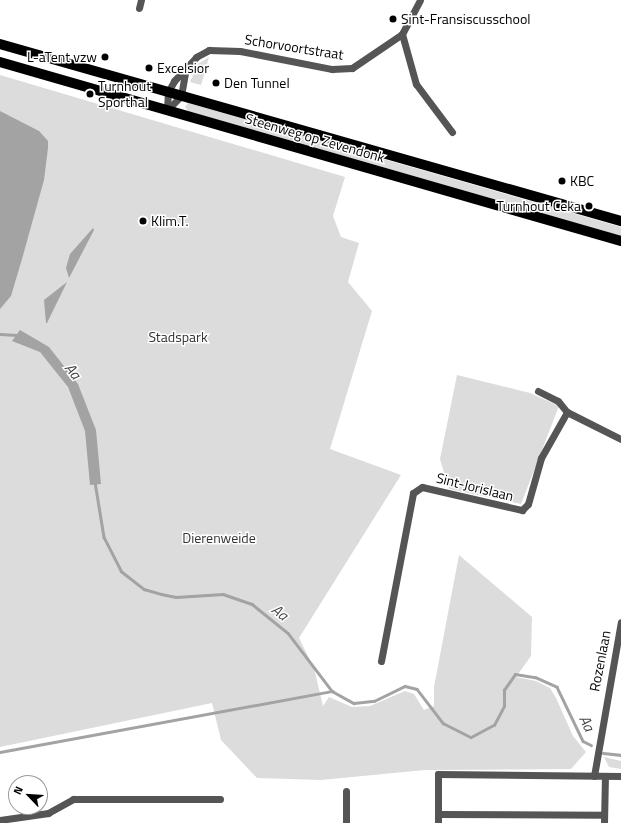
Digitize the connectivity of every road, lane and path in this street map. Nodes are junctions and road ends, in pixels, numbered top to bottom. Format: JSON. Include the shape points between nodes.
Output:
{"nodes":[{"id":1,"x":140,"y":0,"type":"edge"},
{"id":2,"x":420,"y":0,"type":"edge"},
{"id":3,"x":139,"y":8,"type":"dead end"},
{"id":4,"x":402,"y":34,"type":"junction"},
{"id":5,"x":0,"y":44,"type":"edge"},
{"id":6,"x":0,"y":62,"type":"edge"},
{"id":7,"x":186,"y":67,"type":"junction"},
{"id":8,"x":168,"y":92,"type":"junction"},
{"id":9,"x":181,"y":96,"type":"junction"},
{"id":10,"x":167,"y":110,"type":"junction"},
{"id":11,"x":452,"y":132,"type":"dead end"},
{"id":12,"x":621,"y":221,"type":"edge"},
{"id":13,"x":621,"y":241,"type":"edge"},
{"id":14,"x":538,"y":391,"type":"dead end"},
{"id":15,"x":567,"y":412,"type":"junction"},
{"id":16,"x":621,"y":439,"type":"edge"},
{"id":17,"x":621,"y":622,"type":"edge"},
{"id":18,"x":381,"y":661,"type":"dead end"},
{"id":19,"x":594,"y":776,"type":"junction"},
{"id":20,"x":605,"y":776,"type":"junction"},
{"id":21,"x":621,"y":776,"type":"edge"},
{"id":22,"x":346,"y":790,"type":"dead end"},
{"id":23,"x":220,"y":799,"type":"dead end"},
{"id":24,"x":438,"y":814,"type":"junction"},
{"id":25,"x":604,"y":815,"type":"junction"},
{"id":26,"x":0,"y":820,"type":"edge"},
{"id":27,"x":346,"y":823,"type":"edge"},
{"id":28,"x":438,"y":823,"type":"edge"},
{"id":29,"x":604,"y":823,"type":"edge"}],
"edges":[{"from":1,"to":3,"type":"street"},
{"from":2,"to":4,"type":"street","name":"Schorvoortstraat"},
{"from":4,"to":7,"type":"street","name":"Schorvoortstraat","via":[[361,63],[342,70],[229,49],[209,50]]},
{"from":4,"to":11,"type":"street","via":[[416,84]]},
{"from":5,"to":8,"type":"main road","name":"Steenweg op Zevendonk"},
{"from":6,"to":10,"type":"main road","name":"Steenweg op Zevendonk"},
{"from":7,"to":8,"type":"street","name":"Schorvoortstraat"},
{"from":7,"to":9,"type":"street"},
{"from":8,"to":9,"type":"main road","name":"Steenweg op Zevendonk"},
{"from":8,"to":10,"type":"street"},
{"from":9,"to":10,"type":"street"},
{"from":9,"to":12,"type":"main road","name":"Steenweg op Zevendonk"},
{"from":10,"to":13,"type":"main road","name":"Steenweg op Zevendonk"},
{"from":14,"to":15,"type":"street","via":[[558,401]]},
{"from":15,"to":16,"type":"street"},
{"from":15,"to":18,"type":"street","name":"Sint-Jorislaan","via":[[541,458],[528,504],[522,510],[422,487],[411,496]]},
{"from":17,"to":19,"type":"street","name":"Rozenlaan"},
{"from":19,"to":20,"type":"street"},
{"from":19,"to":24,"type":"street","via":[[438,774]]},
{"from":20,"to":21,"type":"street"},
{"from":20,"to":25,"type":"street"},
{"from":22,"to":27,"type":"street"},
{"from":23,"to":26,"type":"street","via":[[73,799],[48,813]]},
{"from":24,"to":25,"type":"street"},
{"from":24,"to":28,"type":"street"},
{"from":25,"to":29,"type":"street"}]}
